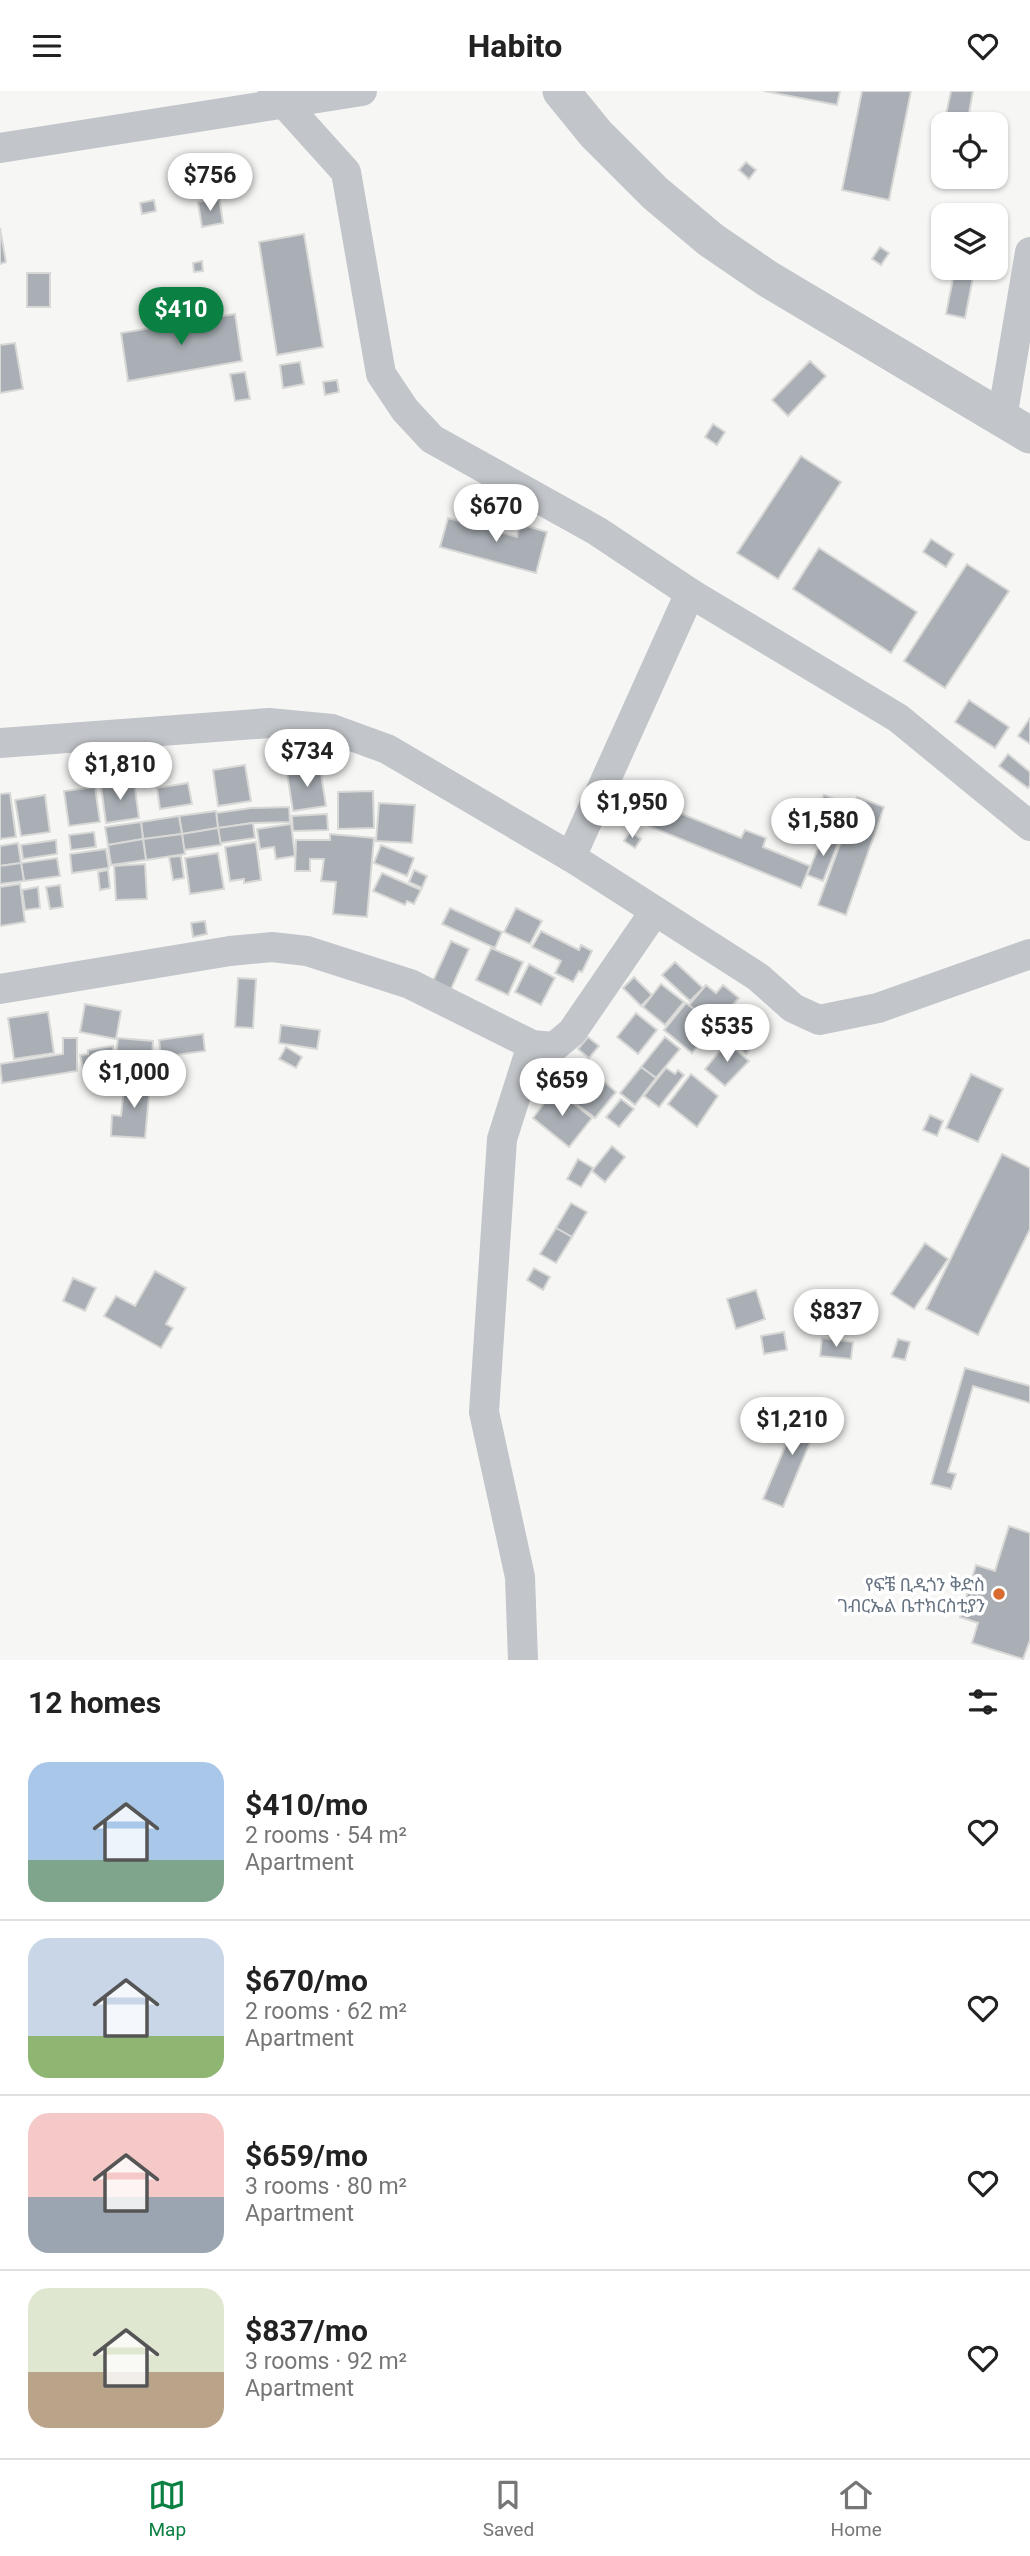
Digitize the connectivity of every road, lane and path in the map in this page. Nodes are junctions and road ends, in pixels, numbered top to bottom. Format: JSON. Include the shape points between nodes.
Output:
{"nodes":[{"id":1,"x":362,"y":91,"type":"edge"},
{"id":2,"x":561,"y":91,"type":"edge"},
{"id":3,"x":279,"y":97,"type":"edge"},
{"id":4,"x":0,"y":148,"type":"edge"},
{"id":5,"x":1030,"y":252,"type":"edge"},
{"id":6,"x":1016,"y":426,"type":"edge"},
{"id":7,"x":690,"y":593,"type":"junction"},
{"id":8,"x":0,"y":743,"type":"edge"},
{"id":9,"x":1030,"y":826,"type":"edge"},
{"id":10,"x":571,"y":857,"type":"junction"},
{"id":11,"x":655,"y":911,"type":"junction"},
{"id":12,"x":1030,"y":954,"type":"edge"},
{"id":13,"x":0,"y":989,"type":"edge"},
{"id":14,"x":532,"y":1045,"type":"junction"},
{"id":15,"x":523,"y":1660,"type":"edge"}],
"edges":[{"from":1,"to":3,"type":"street"},
{"from":2,"to":6,"type":"street","via":[[655,193],[711,240],[768,279]]},
{"from":3,"to":4,"type":"street"},
{"from":3,"to":7,"type":"street","via":[[346,172],[381,374],[405,411],[432,439],[597,531]]},
{"from":5,"to":6,"type":"street"},
{"from":7,"to":9,"type":"street","via":[[898,718]]},
{"from":7,"to":10,"type":"street"},
{"from":8,"to":10,"type":"street","via":[[269,723],[332,729],[387,749]]},
{"from":10,"to":11,"type":"street"},
{"from":11,"to":12,"type":"street","via":[[758,977],[793,1009],[819,1020],[878,1008]]},
{"from":11,"to":14,"type":"street","via":[[572,1032],[554,1047]]},
{"from":13,"to":14,"type":"street","via":[[230,951],[307,950],[410,984]]},
{"from":14,"to":15,"type":"street","via":[[502,1139],[484,1412],[520,1577]]}]}
